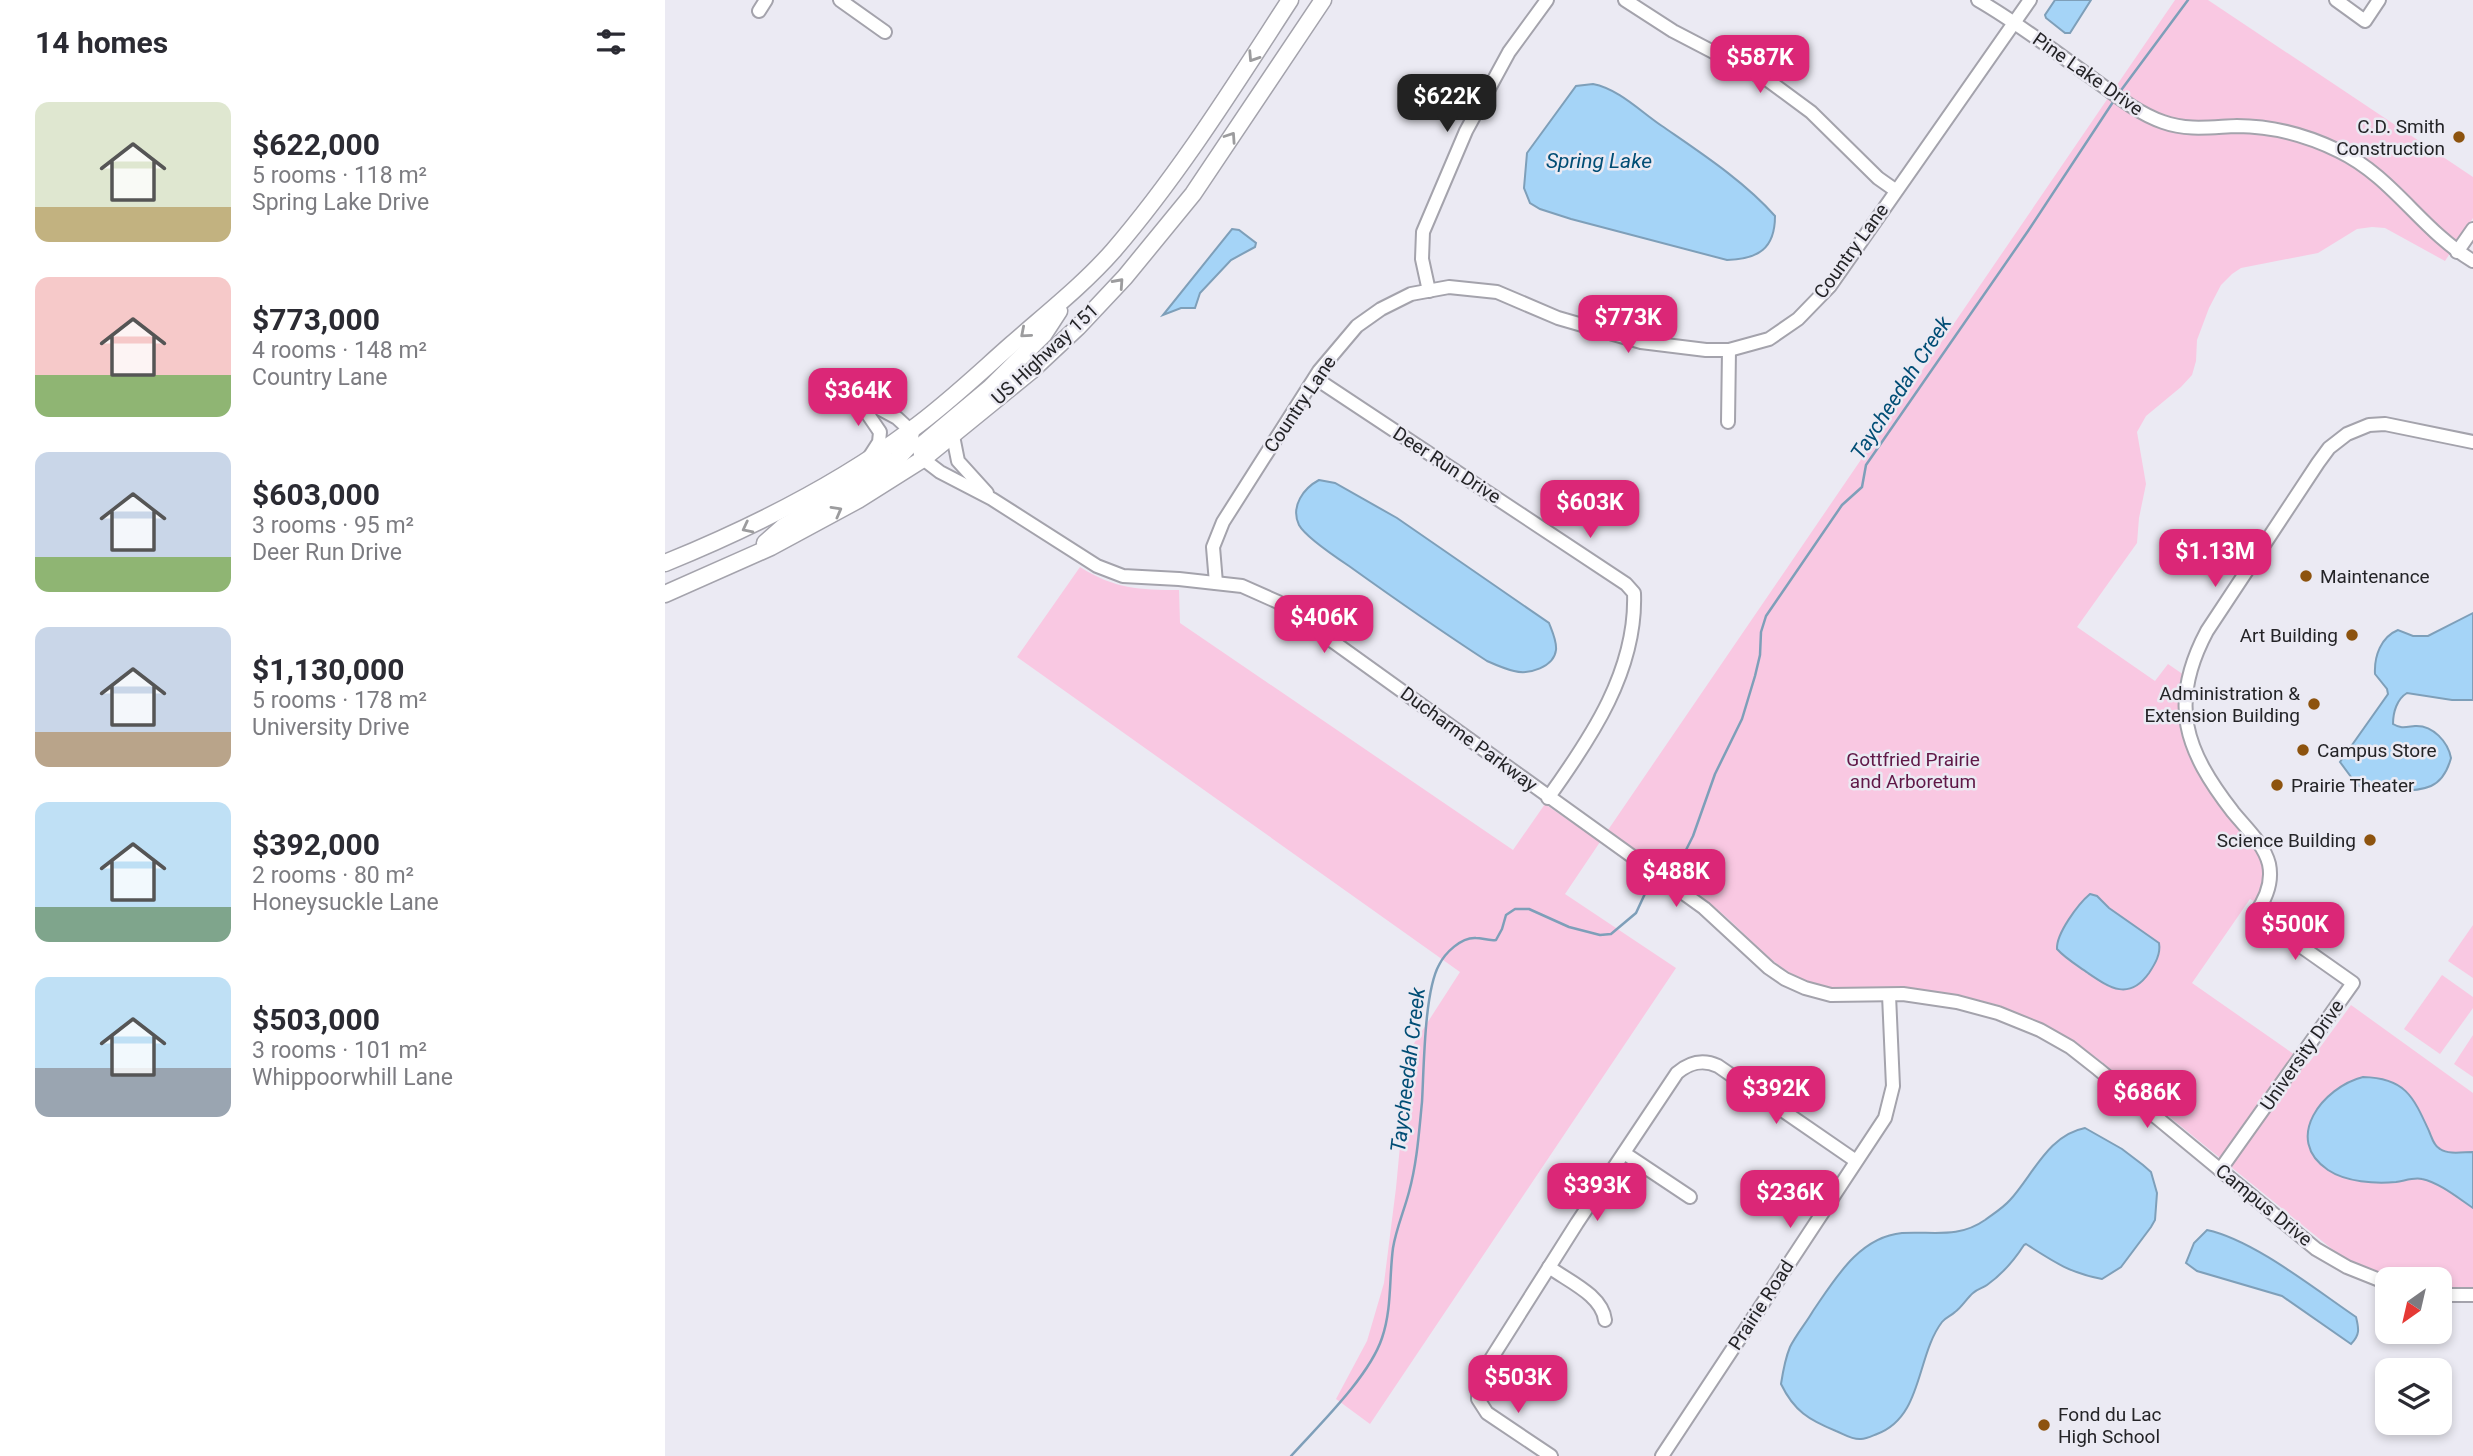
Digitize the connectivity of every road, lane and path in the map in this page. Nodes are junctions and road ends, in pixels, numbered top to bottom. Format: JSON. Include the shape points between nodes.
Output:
{"nodes":[{"id":1,"x":840,"y":0,"type":"edge"},
{"id":2,"x":1290,"y":0,"type":"edge"},
{"id":3,"x":1323,"y":0,"type":"edge"},
{"id":4,"x":1548,"y":0,"type":"edge"},
{"id":5,"x":1625,"y":0,"type":"edge"},
{"id":6,"x":1978,"y":0,"type":"edge"},
{"id":7,"x":2030,"y":0,"type":"edge"},
{"id":8,"x":2336,"y":0,"type":"edge"},
{"id":9,"x":2379,"y":0,"type":"edge"},
{"id":10,"x":2014,"y":22,"type":"junction"},
{"id":11,"x":885,"y":32,"type":"dead end"},
{"id":12,"x":1895,"y":190,"type":"junction"},
{"id":13,"x":2473,"y":229,"type":"edge"},
{"id":14,"x":2457,"y":251,"type":"junction"},
{"id":15,"x":2473,"y":261,"type":"edge"},
{"id":16,"x":1429,"y":291,"type":"junction"},
{"id":17,"x":1068,"y":296,"type":"junction"},
{"id":18,"x":1730,"y":350,"type":"junction"},
{"id":19,"x":1315,"y":378,"type":"junction"},
{"id":20,"x":1728,"y":422,"type":"dead end"},
{"id":21,"x":911,"y":431,"type":"junction"},
{"id":22,"x":953,"y":436,"type":"junction"},
{"id":23,"x":2473,"y":442,"type":"edge"},
{"id":24,"x":923,"y":459,"type":"junction"},
{"id":25,"x":864,"y":464,"type":"junction"},
{"id":26,"x":992,"y":499,"type":"junction"},
{"id":27,"x":750,"y":556,"type":"junction"},
{"id":28,"x":665,"y":563,"type":"edge"},
{"id":29,"x":1216,"y":583,"type":"junction"},
{"id":30,"x":665,"y":594,"type":"edge"},
{"id":31,"x":1548,"y":797,"type":"junction"},
{"id":32,"x":1889,"y":995,"type":"junction"},
{"id":33,"x":1624,"y":1153,"type":"junction"},
{"id":34,"x":1856,"y":1161,"type":"junction"},
{"id":35,"x":2220,"y":1170,"type":"junction"},
{"id":36,"x":1689,"y":1197,"type":"dead end"},
{"id":37,"x":1549,"y":1267,"type":"junction"},
{"id":38,"x":2375,"y":1279,"type":"edge"},
{"id":39,"x":2452,"y":1294,"type":"edge"},
{"id":40,"x":2473,"y":1295,"type":"edge"},
{"id":41,"x":1605,"y":1320,"type":"dead end"},
{"id":42,"x":1551,"y":1456,"type":"edge"},
{"id":43,"x":1662,"y":1456,"type":"edge"}],
"edges":[{"from":1,"to":11,"type":"street"},
{"from":2,"to":17,"type":"main road","name":"US Highway 151","one_way":true,"via":[[1185,160],[1112,252]]},
{"from":22,"to":3,"type":"main road","name":"US Highway 151","one_way":true,"via":[[1031,371],[1125,277],[1193,194]]},
{"from":4,"to":16,"type":"street","via":[[1509,52],[1466,131],[1423,232],[1422,259]]},
{"from":5,"to":12,"type":"street","via":[[1673,32],[1769,81],[1811,112]]},
{"from":6,"to":10,"type":"street","name":"Pine Lake Drive"},
{"from":7,"to":10,"type":"street","name":"Country Lane"},
{"from":8,"to":9,"type":"street","via":[[2365,20]]},
{"from":10,"to":12,"type":"street","name":"Country Lane"},
{"from":10,"to":14,"type":"street","name":"Pine Lake Drive","via":[[2147,116],[2192,129],[2274,129],[2332,147],[2383,180]]},
{"from":12,"to":18,"type":"street","name":"Country Lane","via":[[1830,286],[1798,319],[1769,339]]},
{"from":13,"to":14,"type":"street"},
{"from":14,"to":15,"type":"street"},
{"from":16,"to":18,"type":"street","name":"Country Lane","via":[[1449,287],[1497,292],[1558,318],[1641,342]]},
{"from":16,"to":19,"type":"street","name":"Country Lane","via":[[1391,304],[1357,326]]},
{"from":17,"to":21,"type":"main road","name":"US Highway 151","one_way":true},
{"from":17,"to":24,"type":"main road","via":[[1044,334],[990,388],[923,443]]},
{"from":18,"to":20,"type":"street"},
{"from":19,"to":29,"type":"street","name":"Country Lane","via":[[1223,522],[1213,547]]},
{"from":19,"to":31,"type":"street","name":"Deer Run Drive","via":[[1634,593],[1634,621],[1622,667],[1591,735]]},
{"from":21,"to":25,"type":"main road","name":"US Highway 151"},
{"from":21,"to":25,"type":"street","via":[[853,394],[880,432]]},
{"from":21,"to":27,"type":"main road","via":[[905,453],[783,527]]},
{"from":22,"to":24,"type":"main road","name":"US Highway 151"},
{"from":22,"to":26,"type":"street","name":"Ducharme Parkway","via":[[958,461]]},
{"from":23,"to":35,"type":"street","name":"University Drive","via":[[2376,424],[2341,437],[2318,463],[2207,631],[2193,661],[2186,705],[2195,753],[2269,864],[2269,886],[2255,914],[2353,983]]},
{"from":24,"to":26,"type":"street","name":"Ducharme Parkway"},
{"from":27,"to":24,"type":"main road","name":"US Highway 151","one_way":true,"via":[[858,500]]},
{"from":25,"to":28,"type":"main road","name":"US Highway 151","one_way":true,"via":[[722,540]]},
{"from":26,"to":29,"type":"street","name":"Ducharme Parkway","via":[[1097,566],[1123,576]]},
{"from":27,"to":30,"type":"main road","name":"US Highway 151"},
{"from":29,"to":31,"type":"street","name":"Ducharme Parkway","via":[[1242,586],[1278,602]]},
{"from":31,"to":32,"type":"street","name":"Ducharme Parkway","via":[[1668,882],[1793,984],[1831,995]]},
{"from":32,"to":34,"type":"street","name":"Prairie Road","via":[[1891,1099],[1885,1118]]},
{"from":32,"to":35,"type":"street","name":"Campus Drive","via":[[1978,1007],[2056,1038]]},
{"from":33,"to":34,"type":"street","via":[[1677,1073],[1688,1065],[1707,1062]]},
{"from":33,"to":36,"type":"street"},
{"from":33,"to":37,"type":"street"},
{"from":34,"to":43,"type":"street","name":"Prairie Road"},
{"from":35,"to":38,"type":"street","name":"Campus Drive","via":[[2316,1249]]},
{"from":37,"to":41,"type":"street","via":[[1597,1302]]},
{"from":37,"to":42,"type":"street","via":[[1484,1368],[1477,1390],[1485,1411]]},
{"from":39,"to":40,"type":"street"}]}
